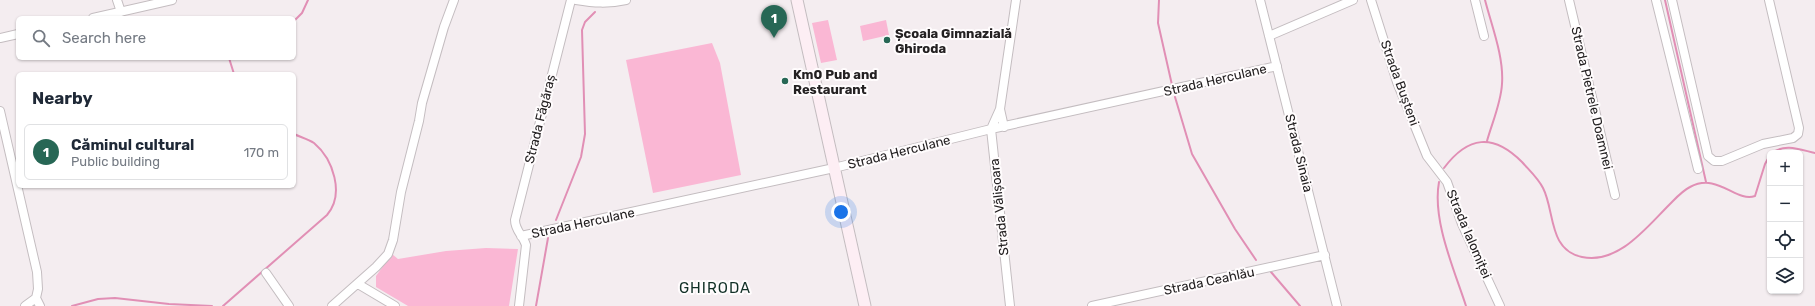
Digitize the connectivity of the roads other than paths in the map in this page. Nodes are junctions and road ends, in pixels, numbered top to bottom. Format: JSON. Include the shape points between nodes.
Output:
{"nodes":[{"id":1,"x":117,"y":0,"type":"edge"},
{"id":2,"x":172,"y":0,"type":"edge"},
{"id":3,"x":454,"y":0,"type":"edge"},
{"id":4,"x":571,"y":0,"type":"edge"},
{"id":5,"x":576,"y":0,"type":"edge"},
{"id":6,"x":626,"y":0,"type":"edge"},
{"id":7,"x":797,"y":0,"type":"edge"},
{"id":8,"x":1016,"y":0,"type":"edge"},
{"id":9,"x":1260,"y":0,"type":"edge"},
{"id":10,"x":1352,"y":0,"type":"edge"},
{"id":11,"x":1371,"y":0,"type":"edge"},
{"id":12,"x":1476,"y":0,"type":"edge"},
{"id":13,"x":1569,"y":0,"type":"edge"},
{"id":14,"x":1656,"y":0,"type":"edge"},
{"id":15,"x":1672,"y":0,"type":"edge"},
{"id":16,"x":1769,"y":0,"type":"edge"},
{"id":17,"x":121,"y":12,"type":"junction"},
{"id":18,"x":102,"y":16,"type":"edge"},
{"id":19,"x":16,"y":34,"type":"edge"},
{"id":20,"x":1269,"y":36,"type":"junction"},
{"id":21,"x":1484,"y":36,"type":"dead end"},
{"id":22,"x":0,"y":38,"type":"edge"},
{"id":23,"x":1277,"y":66,"type":"junction"},
{"id":24,"x":1000,"y":109,"type":"junction"},
{"id":25,"x":0,"y":112,"type":"edge"},
{"id":26,"x":998,"y":128,"type":"junction"},
{"id":27,"x":1434,"y":164,"type":"joint"},
{"id":28,"x":834,"y":168,"type":"junction"},
{"id":29,"x":1698,"y":169,"type":"dead end"},
{"id":30,"x":16,"y":183,"type":"edge"},
{"id":31,"x":17,"y":188,"type":"edge"},
{"id":32,"x":1615,"y":195,"type":"dead end"},
{"id":33,"x":521,"y":236,"type":"junction"},
{"id":34,"x":1325,"y":255,"type":"junction"},
{"id":35,"x":266,"y":273,"type":"dead end"},
{"id":36,"x":358,"y":284,"type":"junction"},
{"id":37,"x":36,"y":298,"type":"junction"},
{"id":38,"x":25,"y":306,"type":"edge"},
{"id":39,"x":40,"y":306,"type":"edge"},
{"id":40,"x":289,"y":306,"type":"edge"},
{"id":41,"x":332,"y":306,"type":"edge"},
{"id":42,"x":395,"y":306,"type":"edge"},
{"id":43,"x":518,"y":306,"type":"edge"},
{"id":44,"x":865,"y":306,"type":"edge"},
{"id":45,"x":1010,"y":306,"type":"edge"},
{"id":46,"x":1092,"y":306,"type":"edge"},
{"id":47,"x":1337,"y":306,"type":"edge"},
{"id":48,"x":1500,"y":306,"type":"edge"}],
"edges":[{"from":1,"to":17,"type":"street"},
{"from":2,"to":17,"type":"street"},
{"from":3,"to":36,"type":"street","via":[[422,103],[391,247],[380,264]]},
{"from":4,"to":33,"type":"street","name":"Strada Făgăraș","via":[[515,217],[515,228]]},
{"from":5,"to":6,"type":"street","via":[[610,4]]},
{"from":7,"to":28,"type":"street"},
{"from":8,"to":24,"type":"street","name":"Strada Vălișoara"},
{"from":9,"to":20,"type":"street","name":"Strada Sinaia"},
{"from":10,"to":20,"type":"street"},
{"from":11,"to":27,"type":"street","name":"Strada Bușteni","via":[[1400,90],[1427,156]]},
{"from":12,"to":21,"type":"street"},
{"from":13,"to":32,"type":"street","name":"Strada Pietrele Doamnei"},
{"from":14,"to":29,"type":"street"},
{"from":15,"to":16,"type":"street","via":[[1708,156],[1722,161],[1763,144],[1793,138],[1798,134],[1799,128]]},
{"from":17,"to":18,"type":"street"},
{"from":19,"to":22,"type":"street"},
{"from":20,"to":23,"type":"street","name":"Strada Sinaia"},
{"from":23,"to":26,"type":"street","name":"Strada Herculane"},
{"from":23,"to":34,"type":"street","name":"Strada Sinaia"},
{"from":24,"to":26,"type":"street","name":"Strada Vălișoara"},
{"from":24,"to":26,"type":"street","name":"Strada Vălișoara"},
{"from":25,"to":30,"type":"street"},
{"from":26,"to":28,"type":"street","name":"Strada Herculane"},
{"from":26,"to":45,"type":"street","name":"Strada Vălișoara"},
{"from":27,"to":48,"type":"street","name":"Strada Ialomiței","via":[[1447,182],[1462,224]]},
{"from":28,"to":33,"type":"street","name":"Strada Herculane"},
{"from":28,"to":44,"type":"street"},
{"from":31,"to":37,"type":"street","via":[[36,272]]},
{"from":33,"to":43,"type":"street","name":"Strada Făgăraș","via":[[526,250]]},
{"from":34,"to":46,"type":"street","name":"Strada Ceahlău"},
{"from":34,"to":47,"type":"street","name":"Strada Sinaia"},
{"from":35,"to":40,"type":"street"},
{"from":36,"to":41,"type":"street"},
{"from":36,"to":42,"type":"street"},
{"from":37,"to":38,"type":"street"},
{"from":37,"to":39,"type":"street"}]}
